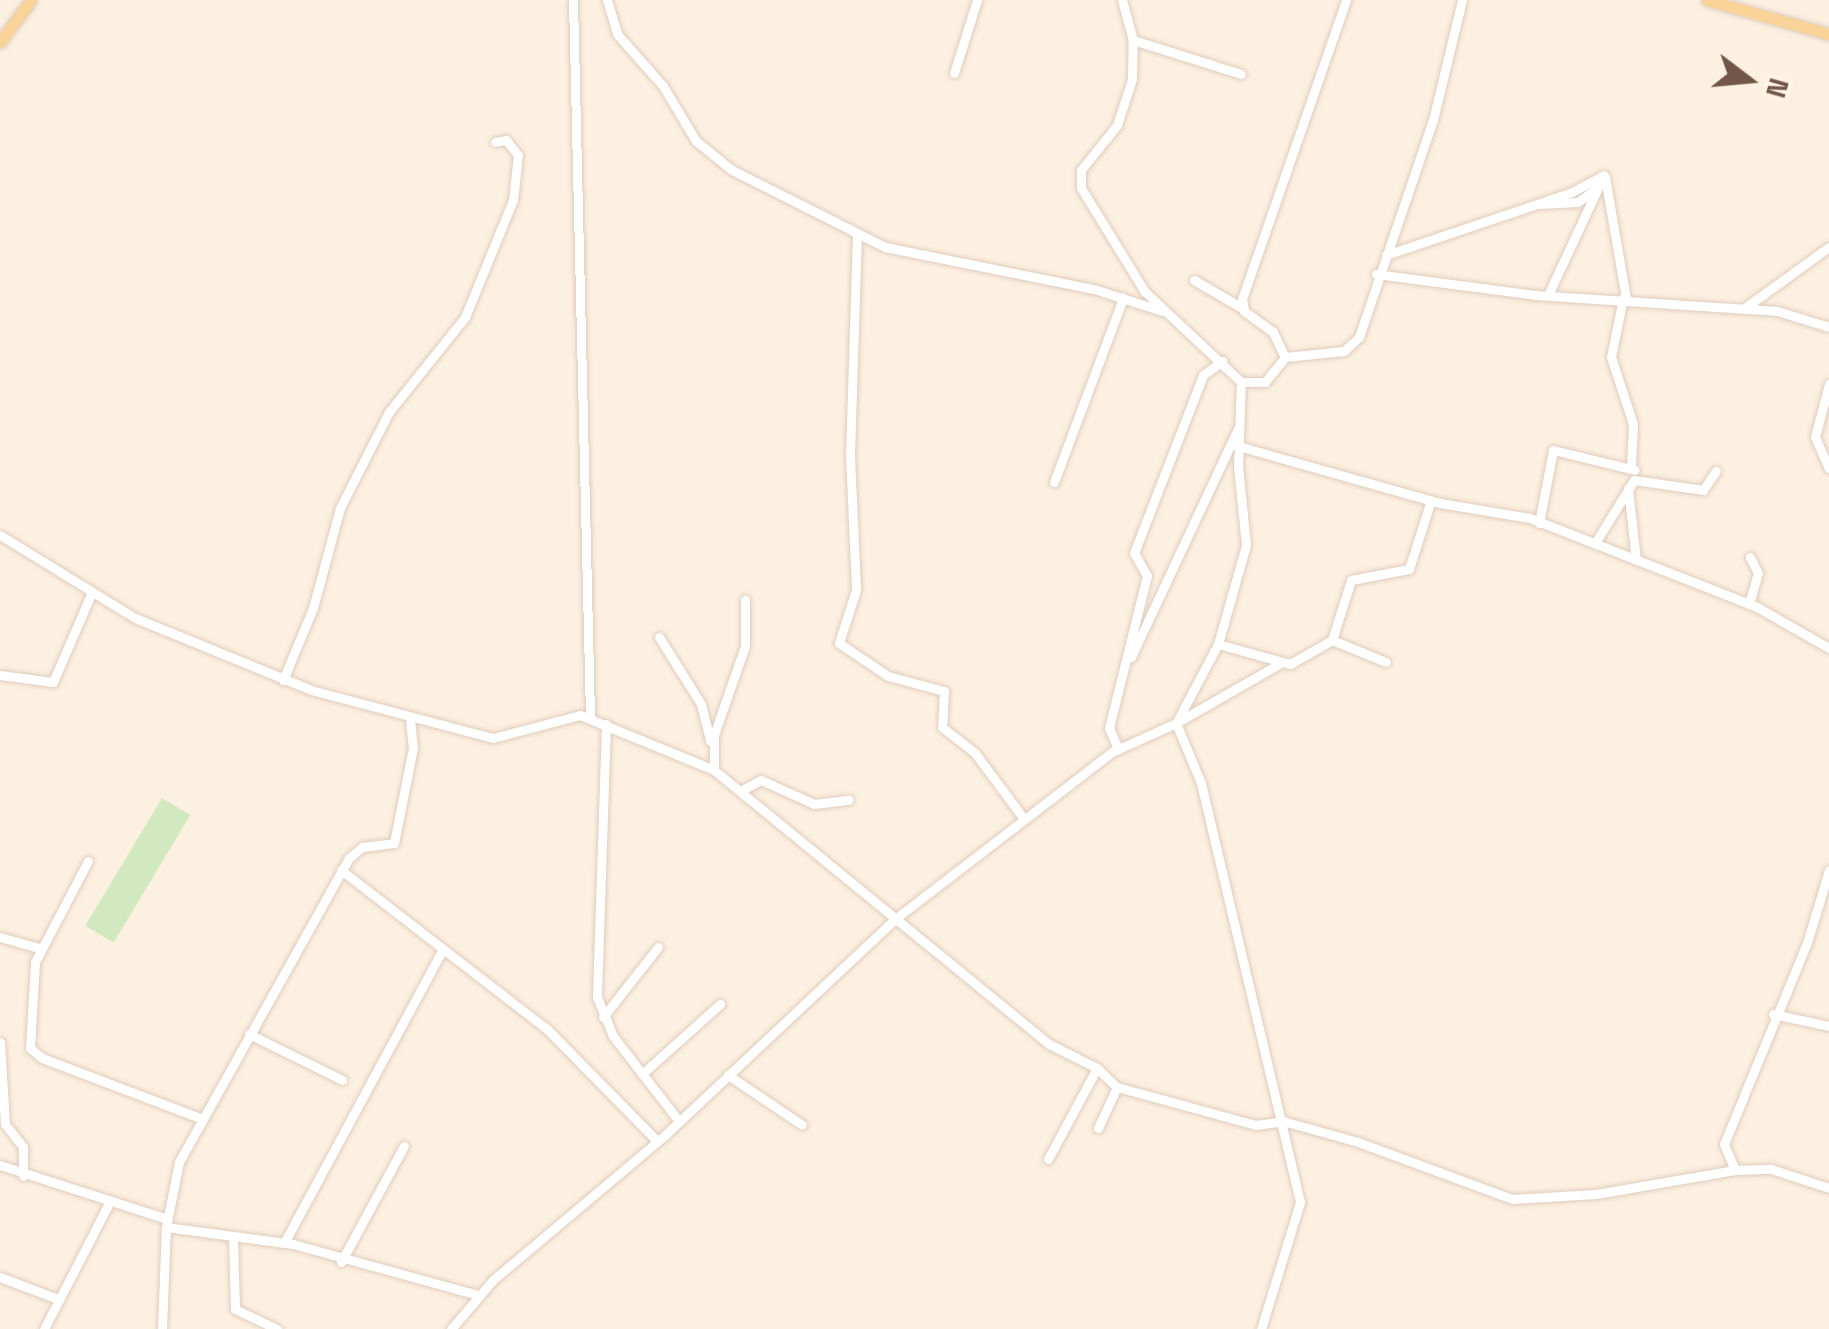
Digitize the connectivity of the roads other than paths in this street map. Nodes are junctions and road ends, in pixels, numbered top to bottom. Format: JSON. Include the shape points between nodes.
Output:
{"nodes":[{"id":1,"x":30,"y":0,"type":"edge"},
{"id":2,"x":572,"y":0,"type":"edge"},
{"id":3,"x":607,"y":0,"type":"edge"},
{"id":4,"x":977,"y":0,"type":"edge"},
{"id":5,"x":1122,"y":0,"type":"edge"},
{"id":6,"x":1346,"y":0,"type":"edge"},
{"id":7,"x":1462,"y":0,"type":"edge"},
{"id":8,"x":1707,"y":0,"type":"edge"},
{"id":9,"x":1829,"y":34,"type":"edge"},
{"id":10,"x":1132,"y":40,"type":"junction"},
{"id":11,"x":0,"y":42,"type":"edge"},
{"id":12,"x":954,"y":73,"type":"dead end"},
{"id":13,"x":1241,"y":74,"type":"dead end"},
{"id":14,"x":495,"y":142,"type":"dead end"},
{"id":15,"x":1604,"y":174,"type":"junction"},
{"id":16,"x":857,"y":233,"type":"junction"},
{"id":17,"x":1829,"y":248,"type":"edge"},
{"id":18,"x":1386,"y":256,"type":"junction"},
{"id":19,"x":1376,"y":274,"type":"junction"},
{"id":20,"x":1194,"y":280,"type":"dead end"},
{"id":21,"x":1548,"y":295,"type":"junction"},
{"id":22,"x":1122,"y":298,"type":"junction"},
{"id":23,"x":1625,"y":298,"type":"junction"},
{"id":24,"x":1242,"y":308,"type":"junction"},
{"id":25,"x":1746,"y":308,"type":"junction"},
{"id":26,"x":1164,"y":312,"type":"junction"},
{"id":27,"x":1829,"y":327,"type":"edge"},
{"id":28,"x":1285,"y":357,"type":"junction"},
{"id":29,"x":1222,"y":361,"type":"junction"},
{"id":30,"x":1241,"y":382,"type":"junction"},
{"id":31,"x":1829,"y":384,"type":"edge"},
{"id":32,"x":1240,"y":426,"type":"junction"},
{"id":33,"x":1238,"y":446,"type":"junction"},
{"id":34,"x":1631,"y":467,"type":"junction"},
{"id":35,"x":1829,"y":468,"type":"edge"},
{"id":36,"x":1716,"y":471,"type":"dead end"},
{"id":37,"x":1639,"y":477,"type":"junction"},
{"id":38,"x":1054,"y":482,"type":"dead end"},
{"id":39,"x":1628,"y":486,"type":"junction"},
{"id":40,"x":1430,"y":500,"type":"junction"},
{"id":41,"x":1538,"y":523,"type":"junction"},
{"id":42,"x":0,"y":535,"type":"edge"},
{"id":43,"x":16,"y":542,"type":"junction"},
{"id":44,"x":1595,"y":543,"type":"junction"},
{"id":45,"x":0,"y":546,"type":"edge"},
{"id":46,"x":1750,"y":557,"type":"dead end"},
{"id":47,"x":1636,"y":560,"type":"junction"},
{"id":48,"x":92,"y":592,"type":"junction"},
{"id":49,"x":746,"y":600,"type":"dead end"},
{"id":50,"x":1748,"y":604,"type":"junction"},
{"id":51,"x":659,"y":637,"type":"dead end"},
{"id":52,"x":1332,"y":640,"type":"junction"},
{"id":53,"x":1218,"y":644,"type":"junction"},
{"id":54,"x":1829,"y":648,"type":"edge"},
{"id":55,"x":1130,"y":657,"type":"junction"},
{"id":56,"x":1386,"y":662,"type":"dead end"},
{"id":57,"x":1279,"y":664,"type":"junction"},
{"id":58,"x":0,"y":675,"type":"edge"},
{"id":59,"x":283,"y":680,"type":"junction"},
{"id":60,"x":590,"y":718,"type":"junction"},
{"id":61,"x":410,"y":719,"type":"junction"},
{"id":62,"x":1176,"y":723,"type":"junction"},
{"id":63,"x":606,"y":724,"type":"junction"},
{"id":64,"x":712,"y":746,"type":"junction"},
{"id":65,"x":1118,"y":749,"type":"junction"},
{"id":66,"x":714,"y":770,"type":"junction"},
{"id":67,"x":744,"y":789,"type":"junction"},
{"id":68,"x":848,"y":800,"type":"dead end"},
{"id":69,"x":1024,"y":819,"type":"junction"},
{"id":70,"x":88,"y":861,"type":"dead end"},
{"id":71,"x":341,"y":870,"type":"junction"},
{"id":72,"x":1829,"y":870,"type":"edge"},
{"id":73,"x":896,"y":919,"type":"junction"},
{"id":74,"x":0,"y":937,"type":"edge"},
{"id":75,"x":658,"y":947,"type":"dead end"},
{"id":76,"x":39,"y":948,"type":"junction"},
{"id":77,"x":443,"y":950,"type":"junction"},
{"id":78,"x":720,"y":1004,"type":"dead end"},
{"id":79,"x":1774,"y":1014,"type":"junction"},
{"id":80,"x":603,"y":1017,"type":"junction"},
{"id":81,"x":1829,"y":1026,"type":"edge"},
{"id":82,"x":248,"y":1034,"type":"junction"},
{"id":83,"x":0,"y":1042,"type":"edge"},
{"id":84,"x":1097,"y":1068,"type":"junction"},
{"id":85,"x":642,"y":1074,"type":"junction"},
{"id":86,"x":728,"y":1075,"type":"junction"},
{"id":87,"x":342,"y":1080,"type":"dead end"},
{"id":88,"x":1117,"y":1087,"type":"junction"},
{"id":89,"x":200,"y":1118,"type":"junction"},
{"id":90,"x":679,"y":1121,"type":"junction"},
{"id":91,"x":1282,"y":1121,"type":"junction"},
{"id":92,"x":802,"y":1125,"type":"dead end"},
{"id":93,"x":2,"y":1128,"type":"edge"},
{"id":94,"x":1098,"y":1128,"type":"dead end"},
{"id":95,"x":657,"y":1142,"type":"junction"},
{"id":96,"x":404,"y":1146,"type":"dead end"},
{"id":97,"x":1048,"y":1159,"type":"dead end"},
{"id":98,"x":0,"y":1165,"type":"edge"},
{"id":99,"x":1735,"y":1170,"type":"junction"},
{"id":100,"x":23,"y":1176,"type":"junction"},
{"id":101,"x":1829,"y":1188,"type":"edge"},
{"id":102,"x":108,"y":1205,"type":"junction"},
{"id":103,"x":167,"y":1223,"type":"junction"},
{"id":104,"x":233,"y":1236,"type":"junction"},
{"id":105,"x":284,"y":1242,"type":"junction"},
{"id":106,"x":341,"y":1262,"type":"junction"},
{"id":107,"x":0,"y":1277,"type":"edge"},
{"id":108,"x":478,"y":1296,"type":"junction"},
{"id":109,"x":58,"y":1299,"type":"junction"},
{"id":110,"x":44,"y":1329,"type":"edge"},
{"id":111,"x":162,"y":1329,"type":"edge"},
{"id":112,"x":277,"y":1329,"type":"edge"},
{"id":113,"x":451,"y":1329,"type":"edge"},
{"id":114,"x":1262,"y":1329,"type":"edge"}],
"edges":[{"from":1,"to":11,"type":"main road"},
{"from":2,"to":60,"type":"street"},
{"from":3,"to":16,"type":"street","via":[[618,35],[712,157]]},
{"from":4,"to":12,"type":"street"},
{"from":5,"to":10,"type":"street"},
{"from":6,"to":24,"type":"street","via":[[1321,85],[1298,124]]},
{"from":7,"to":18,"type":"street","via":[[1433,120]]},
{"from":8,"to":9,"type":"main road"},
{"from":10,"to":13,"type":"street"},
{"from":10,"to":26,"type":"street","via":[[1132,80],[1122,116],[1080,177],[1120,260]]},
{"from":14,"to":59,"type":"street","via":[[511,144],[520,163],[489,260],[465,316],[398,399],[346,494],[313,608]]},
{"from":15,"to":18,"type":"street"},
{"from":15,"to":21,"type":"street"},
{"from":15,"to":23,"type":"street"},
{"from":16,"to":22,"type":"street","via":[[901,252]]},
{"from":16,"to":69,"type":"street","via":[[850,456],[856,590],[839,643],[888,676],[944,691],[942,727],[975,753]]},
{"from":17,"to":25,"type":"street"},
{"from":18,"to":19,"type":"street"},
{"from":19,"to":21,"type":"street"},
{"from":19,"to":28,"type":"street","via":[[1354,344]]},
{"from":20,"to":24,"type":"street"},
{"from":21,"to":23,"type":"street"},
{"from":22,"to":26,"type":"street"},
{"from":22,"to":38,"type":"street"},
{"from":23,"to":25,"type":"street"},
{"from":23,"to":34,"type":"street","via":[[1611,357],[1630,404]]},
{"from":24,"to":28,"type":"street","via":[[1273,332]]},
{"from":25,"to":27,"type":"street"},
{"from":26,"to":29,"type":"street"},
{"from":28,"to":30,"type":"street","via":[[1264,382]]},
{"from":29,"to":30,"type":"street"},
{"from":29,"to":55,"type":"street","via":[[1202,375],[1134,552],[1147,572],[1127,638]]},
{"from":30,"to":32,"type":"street"},
{"from":31,"to":35,"type":"street","via":[[1814,438]]},
{"from":32,"to":33,"type":"street"},
{"from":32,"to":55,"type":"street"},
{"from":33,"to":40,"type":"street"},
{"from":33,"to":53,"type":"street","via":[[1246,546]]},
{"from":34,"to":37,"type":"street"},
{"from":34,"to":41,"type":"street","via":[[1554,450]]},
{"from":36,"to":37,"type":"street","via":[[1703,490]]},
{"from":37,"to":39,"type":"street"},
{"from":39,"to":44,"type":"street"},
{"from":39,"to":47,"type":"street"},
{"from":40,"to":41,"type":"street"},
{"from":40,"to":52,"type":"street","via":[[1409,569],[1351,580]]},
{"from":41,"to":44,"type":"street"},
{"from":42,"to":43,"type":"street"},
{"from":43,"to":45,"type":"street"},
{"from":43,"to":48,"type":"street"},
{"from":44,"to":47,"type":"street"},
{"from":46,"to":50,"type":"street","via":[[1758,572]]},
{"from":47,"to":50,"type":"street"},
{"from":48,"to":58,"type":"street","via":[[53,682]]},
{"from":48,"to":59,"type":"street","via":[[156,628]]},
{"from":49,"to":64,"type":"street","via":[[745,646]]},
{"from":50,"to":54,"type":"street"},
{"from":51,"to":64,"type":"street","via":[[702,704]]},
{"from":52,"to":56,"type":"street"},
{"from":52,"to":57,"type":"street"},
{"from":53,"to":57,"type":"street"},
{"from":53,"to":62,"type":"street"},
{"from":55,"to":65,"type":"street","via":[[1110,728]]},
{"from":57,"to":62,"type":"street"},
{"from":59,"to":61,"type":"street"},
{"from":60,"to":61,"type":"street","via":[[564,714],[493,738]]},
{"from":60,"to":63,"type":"street"},
{"from":61,"to":71,"type":"street","via":[[413,748],[394,843],[358,849]]},
{"from":62,"to":65,"type":"street"},
{"from":62,"to":91,"type":"street","via":[[1201,783]]},
{"from":63,"to":66,"type":"street"},
{"from":63,"to":80,"type":"street","via":[[594,952]]},
{"from":64,"to":66,"type":"street"},
{"from":65,"to":69,"type":"street"},
{"from":66,"to":67,"type":"street"},
{"from":67,"to":68,"type":"street","via":[[761,780],[814,804]]},
{"from":67,"to":73,"type":"street"},
{"from":69,"to":73,"type":"street"},
{"from":70,"to":76,"type":"street"},
{"from":71,"to":77,"type":"street"},
{"from":71,"to":82,"type":"street"},
{"from":72,"to":79,"type":"street","via":[[1808,942]]},
{"from":73,"to":84,"type":"street","via":[[1049,1044]]},
{"from":73,"to":86,"type":"street"},
{"from":74,"to":76,"type":"street"},
{"from":75,"to":80,"type":"street"},
{"from":76,"to":89,"type":"street","via":[[28,1038],[34,1054]]},
{"from":77,"to":95,"type":"street","via":[[548,1029]]},
{"from":77,"to":105,"type":"street"},
{"from":78,"to":85,"type":"street"},
{"from":79,"to":81,"type":"street"},
{"from":79,"to":99,"type":"street","via":[[1724,1144]]},
{"from":80,"to":85,"type":"street"},
{"from":82,"to":87,"type":"street"},
{"from":82,"to":89,"type":"street"},
{"from":83,"to":93,"type":"street"},
{"from":84,"to":88,"type":"street"},
{"from":84,"to":97,"type":"street"},
{"from":85,"to":90,"type":"street"},
{"from":86,"to":90,"type":"street"},
{"from":86,"to":92,"type":"street"},
{"from":88,"to":91,"type":"street","via":[[1256,1125]]},
{"from":88,"to":94,"type":"street"},
{"from":89,"to":103,"type":"street","via":[[179,1162]]},
{"from":90,"to":95,"type":"street"},
{"from":91,"to":99,"type":"street","via":[[1512,1199],[1596,1194]]},
{"from":91,"to":114,"type":"street","via":[[1300,1202]]},
{"from":93,"to":100,"type":"street","via":[[24,1147]]},
{"from":95,"to":108,"type":"street"},
{"from":96,"to":106,"type":"street"},
{"from":98,"to":100,"type":"street"},
{"from":99,"to":101,"type":"street","via":[[1771,1169]]},
{"from":100,"to":102,"type":"street"},
{"from":102,"to":103,"type":"street"},
{"from":102,"to":109,"type":"street"},
{"from":103,"to":104,"type":"street"},
{"from":103,"to":111,"type":"street"},
{"from":104,"to":105,"type":"street"},
{"from":104,"to":112,"type":"street","via":[[235,1309]]},
{"from":105,"to":106,"type":"street"},
{"from":106,"to":108,"type":"street"},
{"from":107,"to":109,"type":"street"},
{"from":108,"to":113,"type":"street"},
{"from":109,"to":110,"type":"street"}]}
